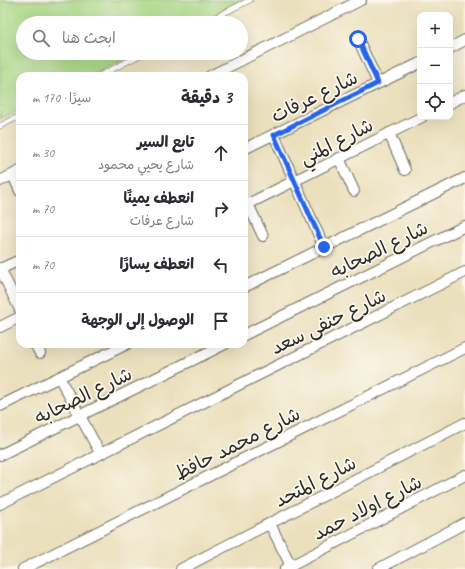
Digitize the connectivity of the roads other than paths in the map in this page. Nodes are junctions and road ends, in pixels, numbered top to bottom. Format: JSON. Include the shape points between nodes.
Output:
{"nodes":[{"id":1,"x":250,"y":0,"type":"edge"},
{"id":2,"x":361,"y":0,"type":"edge"},
{"id":3,"x":218,"y":16,"type":"edge"},
{"id":4,"x":358,"y":39,"type":"dead end"},
{"id":5,"x":465,"y":40,"type":"edge"},
{"id":6,"x":453,"y":46,"type":"edge"},
{"id":7,"x":248,"y":57,"type":"edge"},
{"id":8,"x":130,"y":60,"type":"edge"},
{"id":9,"x":242,"y":60,"type":"edge"},
{"id":10,"x":417,"y":64,"type":"edge"},
{"id":11,"x":107,"y":72,"type":"edge"},
{"id":12,"x":218,"y":72,"type":"edge"},
{"id":13,"x":378,"y":83,"type":"junction"},
{"id":14,"x":465,"y":95,"type":"edge"},
{"id":15,"x":453,"y":101,"type":"edge"},
{"id":16,"x":16,"y":118,"type":"edge"},
{"id":17,"x":417,"y":119,"type":"edge"},
{"id":18,"x":0,"y":126,"type":"edge"},
{"id":19,"x":389,"y":133,"type":"junction"},
{"id":20,"x":274,"y":135,"type":"junction"},
{"id":21,"x":248,"y":148,"type":"edge"},
{"id":22,"x":339,"y":158,"type":"junction"},
{"id":23,"x":405,"y":170,"type":"dead end"},
{"id":24,"x":16,"y":173,"type":"edge"},
{"id":25,"x":465,"y":178,"type":"edge"},
{"id":26,"x":294,"y":180,"type":"junction"},
{"id":27,"x":0,"y":181,"type":"edge"},
{"id":28,"x":354,"y":191,"type":"dead end"},
{"id":29,"x":248,"y":204,"type":"edge"},
{"id":30,"x":248,"y":209,"type":"edge"},
{"id":31,"x":465,"y":226,"type":"edge"},
{"id":32,"x":263,"y":236,"type":"dead end"},
{"id":33,"x":324,"y":247,"type":"junction"},
{"id":34,"x":16,"y":262,"type":"edge"},
{"id":35,"x":0,"y":269,"type":"edge"},
{"id":36,"x":465,"y":272,"type":"edge"},
{"id":37,"x":248,"y":285,"type":"edge"},
{"id":38,"x":16,"y":302,"type":"edge"},
{"id":39,"x":16,"y":319,"type":"edge"},
{"id":40,"x":0,"y":327,"type":"edge"},
{"id":41,"x":248,"y":333,"type":"edge"},
{"id":42,"x":119,"y":348,"type":"edge"},
{"id":43,"x":217,"y":348,"type":"edge"},
{"id":44,"x":465,"y":348,"type":"edge"},
{"id":45,"x":59,"y":377,"type":"junction"},
{"id":46,"x":0,"y":406,"type":"edge"},
{"id":47,"x":79,"y":416,"type":"junction"},
{"id":48,"x":465,"y":423,"type":"edge"},
{"id":49,"x":100,"y":453,"type":"junction"},
{"id":50,"x":0,"y":456,"type":"edge"},
{"id":51,"x":465,"y":476,"type":"edge"},
{"id":52,"x":0,"y":504,"type":"edge"},
{"id":53,"x":465,"y":523,"type":"edge"},
{"id":54,"x":270,"y":524,"type":"junction"},
{"id":55,"x":288,"y":568,"type":"edge"},
{"id":56,"x":23,"y":569,"type":"edge"},
{"id":57,"x":180,"y":569,"type":"edge"},
{"id":58,"x":378,"y":569,"type":"edge"}],
"edges":[{"from":1,"to":3,"type":"lane"},
{"from":2,"to":7,"type":"street"},
{"from":4,"to":13,"type":"street"},
{"from":5,"to":6,"type":"street"},
{"from":8,"to":11,"type":"lane"},
{"from":9,"to":12,"type":"street"},
{"from":10,"to":13,"type":"street","name":"شارع عرفات"},
{"from":13,"to":20,"type":"street","name":"شارع عرفات"},
{"from":14,"to":15,"type":"street"},
{"from":16,"to":18,"type":"lane"},
{"from":17,"to":19,"type":"street","name":"شارع المني"},
{"from":19,"to":22,"type":"street","name":"شارع المني"},
{"from":19,"to":23,"type":"street"},
{"from":20,"to":21,"type":"street","name":"شارع عرفات"},
{"from":20,"to":26,"type":"street"},
{"from":22,"to":26,"type":"street","name":"شارع المني"},
{"from":22,"to":28,"type":"street"},
{"from":24,"to":27,"type":"street"},
{"from":25,"to":33,"type":"street"},
{"from":26,"to":29,"type":"street","name":"شارع المني"},
{"from":26,"to":33,"type":"street"},
{"from":30,"to":32,"type":"street"},
{"from":31,"to":41,"type":"street","name":"شارع الصحابه"},
{"from":33,"to":37,"type":"street"},
{"from":34,"to":35,"type":"street"},
{"from":35,"to":38,"type":"street"},
{"from":36,"to":49,"type":"street","name":"شارع حنفى سعد"},
{"from":39,"to":40,"type":"street"},
{"from":42,"to":45,"type":"street"},
{"from":43,"to":47,"type":"street","name":"شارع الصحابه"},
{"from":44,"to":56,"type":"street","name":"شارع محمد حافظ"},
{"from":45,"to":46,"type":"street"},
{"from":45,"to":47,"type":"street"},
{"from":47,"to":49,"type":"street"},
{"from":47,"to":50,"type":"street","name":"شارع الصحابه"},
{"from":48,"to":54,"type":"street","name":"شارع المتحد"},
{"from":49,"to":52,"type":"street","name":"شارع حنفى سعد"},
{"from":51,"to":55,"type":"street","name":"شارع اولاد حمد"},
{"from":53,"to":58,"type":"street"},
{"from":54,"to":55,"type":"street"},
{"from":54,"to":57,"type":"street","name":"شارع المتحد"}]}
